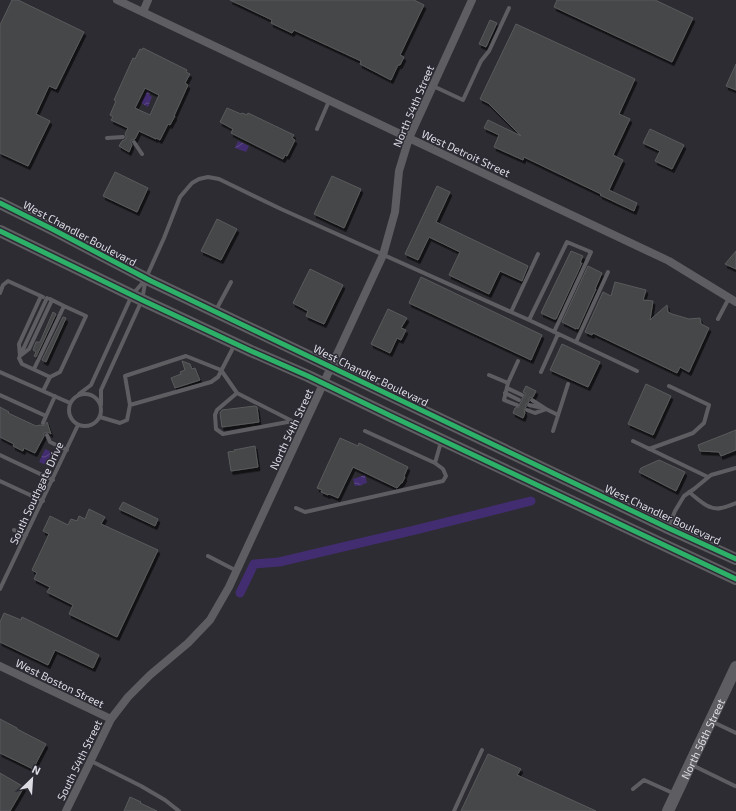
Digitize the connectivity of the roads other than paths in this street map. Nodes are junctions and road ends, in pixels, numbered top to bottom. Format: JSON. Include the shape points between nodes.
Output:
{"nodes":[{"id":1,"x":117,"y":0,"type":"edge"},
{"id":2,"x":148,"y":0,"type":"edge"},
{"id":3,"x":472,"y":0,"type":"edge"},
{"id":4,"x":509,"y":8,"type":"dead end"},
{"id":5,"x":143,"y":12,"type":"junction"},
{"id":6,"x":433,"y":86,"type":"junction"},
{"id":7,"x":329,"y":101,"type":"junction"},
{"id":8,"x":317,"y":129,"type":"dead end"},
{"id":9,"x":123,"y":137,"type":"dead end"},
{"id":10,"x":107,"y":138,"type":"dead end"},
{"id":11,"x":409,"y":138,"type":"junction"},
{"id":12,"x":134,"y":142,"type":"dead end"},
{"id":13,"x":142,"y":154,"type":"dead end"},
{"id":14,"x":0,"y":203,"type":"edge"},
{"id":15,"x":0,"y":232,"type":"edge"},
{"id":16,"x":538,"y":254,"type":"dead end"},
{"id":17,"x":383,"y":255,"type":"junction"},
{"id":18,"x":608,"y":272,"type":"dead end"},
{"id":19,"x":146,"y":278,"type":"junction"},
{"id":20,"x":231,"y":282,"type":"dead end"},
{"id":21,"x":0,"y":293,"type":"edge"},
{"id":22,"x":42,"y":296,"type":"junction"},
{"id":23,"x":47,"y":298,"type":"junction"},
{"id":24,"x":137,"y":298,"type":"junction"},
{"id":25,"x":52,"y":300,"type":"junction"},
{"id":26,"x":733,"y":300,"type":"edge"},
{"id":27,"x":64,"y":306,"type":"junction"},
{"id":28,"x":215,"y":312,"type":"junction"},
{"id":29,"x":511,"y":312,"type":"junction"},
{"id":30,"x":718,"y":319,"type":"dead end"},
{"id":31,"x":529,"y":320,"type":"junction"},
{"id":32,"x":554,"y":332,"type":"junction"},
{"id":33,"x":558,"y":334,"type":"junction"},
{"id":34,"x":576,"y":342,"type":"junction"},
{"id":35,"x":235,"y":343,"type":"junction"},
{"id":36,"x":20,"y":356,"type":"junction"},
{"id":37,"x":518,"y":361,"type":"dead end"},
{"id":38,"x":331,"y":368,"type":"junction"},
{"id":39,"x":34,"y":369,"type":"junction"},
{"id":40,"x":221,"y":370,"type":"junction"},
{"id":41,"x":637,"y":371,"type":"dead end"},
{"id":42,"x":0,"y":372,"type":"edge"},
{"id":43,"x":541,"y":372,"type":"dead end"},
{"id":44,"x":489,"y":375,"type":"dead end"},
{"id":45,"x":50,"y":376,"type":"junction"},
{"id":46,"x":324,"y":384,"type":"junction"},
{"id":47,"x":568,"y":384,"type":"dead end"},
{"id":48,"x":507,"y":386,"type":"junction"},
{"id":49,"x":669,"y":386,"type":"dead end"},
{"id":50,"x":43,"y":391,"type":"junction"},
{"id":51,"x":237,"y":393,"type":"junction"},
{"id":52,"x":505,"y":393,"type":"junction"},
{"id":53,"x":0,"y":394,"type":"edge"},
{"id":54,"x":80,"y":394,"type":"junction"},
{"id":55,"x":522,"y":395,"type":"dead end"},
{"id":56,"x":55,"y":396,"type":"junction"},
{"id":57,"x":519,"y":400,"type":"dead end"},
{"id":58,"x":532,"y":400,"type":"dead end"},
{"id":59,"x":70,"y":403,"type":"junction"},
{"id":60,"x":530,"y":404,"type":"dead end"},
{"id":61,"x":101,"y":405,"type":"junction"},
{"id":62,"x":130,"y":405,"type":"junction"},
{"id":63,"x":517,"y":406,"type":"dead end"},
{"id":64,"x":527,"y":410,"type":"dead end"},
{"id":65,"x":546,"y":410,"type":"junction"},
{"id":66,"x":558,"y":415,"type":"junction"},
{"id":67,"x":46,"y":416,"type":"junction"},
{"id":68,"x":100,"y":417,"type":"junction"},
{"id":69,"x":292,"y":421,"type":"junction"},
{"id":70,"x":44,"y":423,"type":"dead end"},
{"id":71,"x":78,"y":425,"type":"junction"},
{"id":72,"x":304,"y":427,"type":"junction"},
{"id":73,"x":365,"y":431,"type":"dead end"},
{"id":74,"x":553,"y":431,"type":"dead end"},
{"id":75,"x":47,"y":435,"type":"dead end"},
{"id":76,"x":441,"y":440,"type":"junction"},
{"id":77,"x":633,"y":441,"type":"dead end"},
{"id":78,"x":649,"y":449,"type":"junction"},
{"id":79,"x":67,"y":450,"type":"junction"},
{"id":80,"x":0,"y":454,"type":"edge"},
{"id":81,"x":483,"y":460,"type":"junction"},
{"id":82,"x":434,"y":463,"type":"junction"},
{"id":83,"x":541,"y":468,"type":"junction"},
{"id":84,"x":736,"y":468,"type":"edge"},
{"id":85,"x":708,"y":477,"type":"junction"},
{"id":86,"x":53,"y":480,"type":"junction"},
{"id":87,"x":0,"y":481,"type":"edge"},
{"id":88,"x":690,"y":492,"type":"junction"},
{"id":89,"x":43,"y":501,"type":"junction"},
{"id":90,"x":736,"y":503,"type":"edge"},
{"id":91,"x":296,"y":508,"type":"dead end"},
{"id":92,"x":668,"y":528,"type":"junction"},
{"id":93,"x":14,"y":530,"type":"dead end"},
{"id":94,"x":26,"y":535,"type":"junction"},
{"id":95,"x":208,"y":556,"type":"dead end"},
{"id":96,"x":736,"y":559,"type":"edge"},
{"id":97,"x":237,"y":571,"type":"junction"},
{"id":98,"x":736,"y":579,"type":"edge"},
{"id":99,"x":0,"y":589,"type":"edge"},
{"id":100,"x":0,"y":666,"type":"edge"},
{"id":101,"x":736,"y":667,"type":"edge"},
{"id":102,"x":111,"y":720,"type":"junction"},
{"id":103,"x":710,"y":721,"type":"junction"},
{"id":104,"x":736,"y":733,"type":"edge"},
{"id":105,"x":482,"y":750,"type":"dead end"},
{"id":106,"x":91,"y":761,"type":"junction"},
{"id":107,"x":690,"y":764,"type":"junction"},
{"id":108,"x":735,"y":786,"type":"edge"},
{"id":109,"x":634,"y":789,"type":"dead end"},
{"id":110,"x":676,"y":794,"type":"junction"},
{"id":111,"x":66,"y":811,"type":"edge"},
{"id":112,"x":179,"y":811,"type":"edge"},
{"id":113,"x":454,"y":811,"type":"edge"},
{"id":114,"x":668,"y":811,"type":"edge"}],
"edges":[{"from":1,"to":5,"type":"street","name":"West Detroit Street"},
{"from":2,"to":5,"type":"street"},
{"from":3,"to":6,"type":"street","name":"North 54th Street"},
{"from":4,"to":6,"type":"lane","via":[[490,51],[481,61],[463,100]]},
{"from":5,"to":7,"type":"street","name":"West Detroit Street"},
{"from":6,"to":11,"type":"street","name":"North 54th Street"},
{"from":7,"to":8,"type":"lane"},
{"from":7,"to":11,"type":"street","name":"West Detroit Street"},
{"from":9,"to":10,"type":"lane"},
{"from":11,"to":17,"type":"street","name":"North 54th Street","via":[[399,171],[395,212]]},
{"from":11,"to":26,"type":"street","name":"West Detroit Street","via":[[669,261]]},
{"from":12,"to":13,"type":"lane"},
{"from":14,"to":19,"type":"main road","name":"West Chandler Boulevard"},
{"from":15,"to":24,"type":"main road"},
{"from":16,"to":29,"type":"lane"},
{"from":17,"to":19,"type":"lane","via":[[219,179],[208,177],[192,183],[180,197]]},
{"from":17,"to":29,"type":"lane"},
{"from":17,"to":38,"type":"street","name":"North 54th Street"},
{"from":18,"to":34,"type":"lane"},
{"from":19,"to":24,"type":"lane"},
{"from":19,"to":24,"type":"lane"},
{"from":19,"to":28,"type":"main road","name":"West Chandler Boulevard"},
{"from":20,"to":28,"type":"lane"},
{"from":21,"to":22,"type":"lane","via":[[8,281]]},
{"from":22,"to":23,"type":"lane"},
{"from":22,"to":36,"type":"lane","via":[[19,344]]},
{"from":23,"to":25,"type":"lane"},
{"from":23,"to":36,"type":"lane"},
{"from":24,"to":35,"type":"main road"},
{"from":24,"to":54,"type":"lane","via":[[91,385]]},
{"from":24,"to":61,"type":"lane","via":[[101,390]]},
{"from":25,"to":27,"type":"lane"},
{"from":25,"to":36,"type":"lane","via":[[29,349]]},
{"from":26,"to":30,"type":"lane"},
{"from":27,"to":39,"type":"lane"},
{"from":27,"to":45,"type":"lane","via":[[86,316],[60,372]]},
{"from":28,"to":38,"type":"main road","name":"West Chandler Boulevard"},
{"from":29,"to":31,"type":"lane"},
{"from":31,"to":32,"type":"lane"},
{"from":31,"to":32,"type":"lane","via":[[567,242],[592,252]]},
{"from":32,"to":33,"type":"lane"},
{"from":33,"to":34,"type":"lane"},
{"from":33,"to":43,"type":"lane"},
{"from":34,"to":41,"type":"lane"},
{"from":35,"to":40,"type":"lane"},
{"from":35,"to":46,"type":"main road"},
{"from":36,"to":39,"type":"lane","via":[[22,364]]},
{"from":37,"to":48,"type":"lane"},
{"from":38,"to":46,"type":"street","name":"North 54th Street"},
{"from":38,"to":83,"type":"main road","name":"West Chandler Boulevard"},
{"from":39,"to":45,"type":"lane"},
{"from":40,"to":51,"type":"lane"},
{"from":40,"to":62,"type":"lane","via":[[218,377],[211,382]]},
{"from":40,"to":62,"type":"lane","via":[[186,356],[125,376]]},
{"from":42,"to":50,"type":"lane"},
{"from":44,"to":48,"type":"lane"},
{"from":45,"to":50,"type":"lane"},
{"from":46,"to":72,"type":"street","name":"North 54th Street"},
{"from":46,"to":76,"type":"main road"},
{"from":47,"to":66,"type":"lane"},
{"from":48,"to":52,"type":"lane"},
{"from":48,"to":55,"type":"lane"},
{"from":49,"to":78,"type":"lane","via":[[709,405],[704,423],[693,433]]},
{"from":50,"to":56,"type":"lane"},
{"from":51,"to":69,"type":"lane"},
{"from":51,"to":69,"type":"lane","via":[[217,410],[215,415],[216,429],[223,434]]},
{"from":52,"to":57,"type":"lane"},
{"from":52,"to":63,"type":"lane","via":[[504,400]]},
{"from":53,"to":67,"type":"lane"},
{"from":54,"to":59,"type":"lane"},
{"from":54,"to":61,"type":"lane","via":[[92,395]]},
{"from":56,"to":59,"type":"lane"},
{"from":56,"to":67,"type":"lane"},
{"from":58,"to":65,"type":"lane"},
{"from":59,"to":71,"type":"lane","via":[[69,416]]},
{"from":60,"to":65,"type":"lane"},
{"from":61,"to":68,"type":"lane"},
{"from":62,"to":68,"type":"lane","via":[[127,420],[120,422]]},
{"from":64,"to":65,"type":"lane","via":[[535,413]]},
{"from":65,"to":66,"type":"lane"},
{"from":66,"to":74,"type":"lane"},
{"from":67,"to":70,"type":"lane"},
{"from":68,"to":71,"type":"lane","via":[[89,426]]},
{"from":69,"to":72,"type":"lane"},
{"from":71,"to":79,"type":"lane","name":"South Southgate Drive"},
{"from":72,"to":97,"type":"street","name":"North 54th Street"},
{"from":73,"to":82,"type":"lane"},
{"from":75,"to":79,"type":"lane","via":[[50,442]]},
{"from":76,"to":81,"type":"main road"},
{"from":76,"to":82,"type":"lane"},
{"from":77,"to":78,"type":"lane"},
{"from":78,"to":85,"type":"lane"},
{"from":79,"to":86,"type":"lane","name":"South Southgate Drive"},
{"from":80,"to":86,"type":"lane"},
{"from":81,"to":83,"type":"main road","via":[[503,459],[527,470]]},
{"from":81,"to":98,"type":"main road"},
{"from":82,"to":91,"type":"lane","via":[[443,469],[446,476],[443,481],[305,512]]},
{"from":83,"to":92,"type":"main road","name":"West Chandler Boulevard"},
{"from":84,"to":85,"type":"lane"},
{"from":85,"to":88,"type":"lane"},
{"from":86,"to":89,"type":"lane","name":"South Southgate Drive"},
{"from":87,"to":89,"type":"lane"},
{"from":88,"to":90,"type":"lane","via":[[704,504],[716,509]]},
{"from":88,"to":92,"type":"lane","via":[[684,496]]},
{"from":89,"to":94,"type":"lane","name":"South Southgate Drive"},
{"from":92,"to":96,"type":"main road","name":"West Chandler Boulevard"},
{"from":93,"to":94,"type":"lane"},
{"from":94,"to":99,"type":"lane","name":"South Southgate Drive"},
{"from":95,"to":97,"type":"lane"},
{"from":97,"to":102,"type":"street","name":"North 54th Street","via":[[210,620],[128,697]]},
{"from":100,"to":102,"type":"street","name":"West Boston Street"},
{"from":101,"to":103,"type":"main road","name":"North 56th Street"},
{"from":102,"to":106,"type":"street","name":"South 54th Street"},
{"from":103,"to":104,"type":"lane"},
{"from":103,"to":107,"type":"main road","name":"North 56th Street"},
{"from":105,"to":113,"type":"lane"},
{"from":106,"to":111,"type":"street","name":"South 54th Street"},
{"from":106,"to":112,"type":"lane","via":[[141,786]]},
{"from":107,"to":108,"type":"lane"},
{"from":107,"to":110,"type":"main road","name":"North 56th Street"},
{"from":109,"to":110,"type":"lane","via":[[644,780]]},
{"from":110,"to":114,"type":"main road","name":"North 56th Street"}]}
